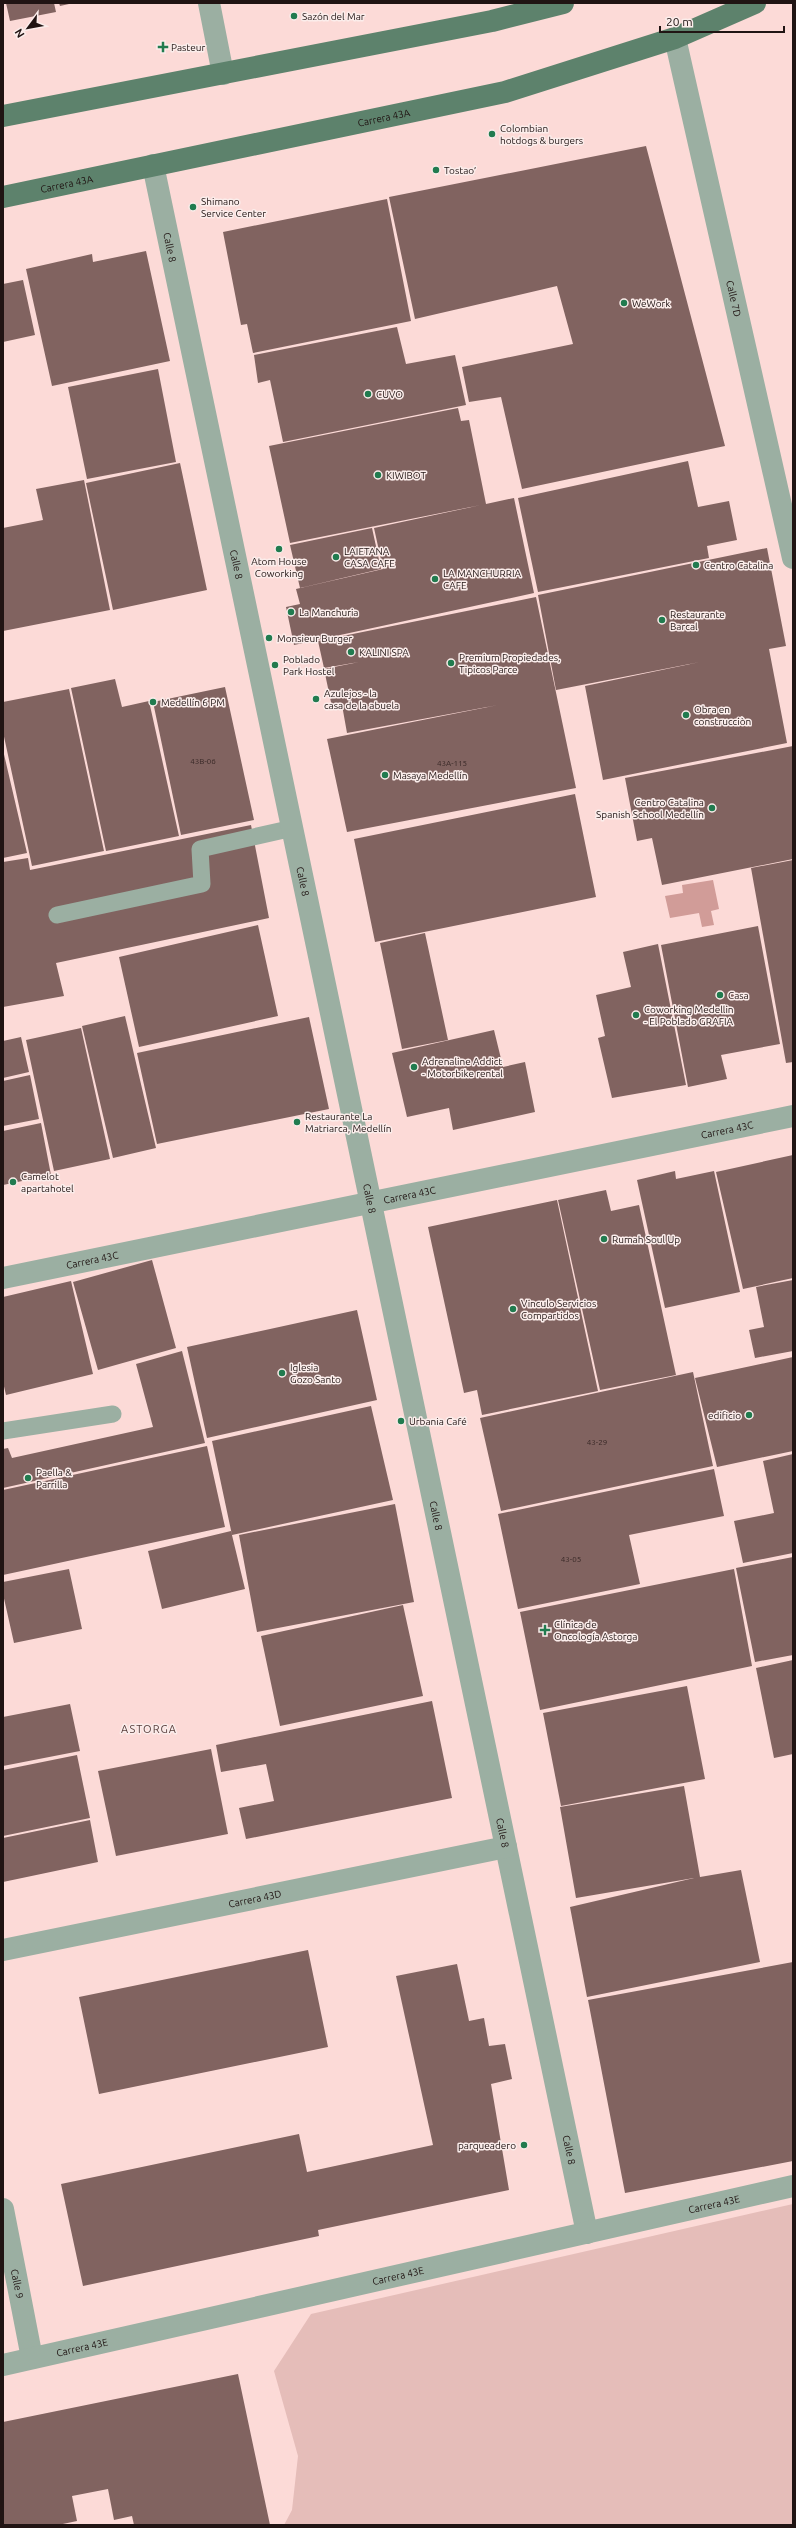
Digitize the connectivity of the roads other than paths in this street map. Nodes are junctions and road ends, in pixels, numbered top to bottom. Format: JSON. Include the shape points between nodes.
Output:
{"nodes":[{"id":1,"x":209,"y":3,"type":"edge"},
{"id":2,"x":563,"y":3,"type":"edge"},
{"id":3,"x":755,"y":3,"type":"edge"},
{"id":4,"x":675,"y":38,"type":"junction"},
{"id":5,"x":223,"y":74,"type":"junction"},
{"id":6,"x":3,"y":116,"type":"edge"},
{"id":7,"x":154,"y":165,"type":"junction"},
{"id":8,"x":3,"y":197,"type":"edge"},
{"id":9,"x":793,"y":558,"type":"edge"},
{"id":10,"x":293,"y":828,"type":"junction"},
{"id":11,"x":57,"y":915,"type":"dead end"},
{"id":12,"x":793,"y":1116,"type":"edge"},
{"id":13,"x":371,"y":1202,"type":"junction"},
{"id":14,"x":3,"y":1278,"type":"edge"},
{"id":15,"x":113,"y":1414,"type":"dead end"},
{"id":16,"x":3,"y":1431,"type":"edge"},
{"id":17,"x":506,"y":1847,"type":"junction"},
{"id":18,"x":3,"y":1950,"type":"edge"},
{"id":19,"x":793,"y":2186,"type":"edge"},
{"id":20,"x":3,"y":2209,"type":"edge"},
{"id":21,"x":586,"y":2233,"type":"junction"},
{"id":22,"x":32,"y":2358,"type":"junction"},
{"id":23,"x":3,"y":2365,"type":"edge"}],
"edges":[{"from":1,"to":5,"type":"street"},
{"from":2,"to":5,"type":"main road","via":[[492,21]]},
{"from":3,"to":4,"type":"main road","name":"Carrera 43A"},
{"from":4,"to":7,"type":"main road","name":"Carrera 43A","via":[[505,92]]},
{"from":4,"to":9,"type":"street","name":"Calle 7D"},
{"from":5,"to":6,"type":"main road"},
{"from":7,"to":8,"type":"main road","name":"Carrera 43A"},
{"from":7,"to":10,"type":"street","name":"Calle 8"},
{"from":10,"to":11,"type":"lane","via":[[200,849],[202,884]]},
{"from":10,"to":13,"type":"street","name":"Calle 8"},
{"from":12,"to":13,"type":"street","name":"Carrera 43C"},
{"from":13,"to":14,"type":"street","name":"Carrera 43C"},
{"from":13,"to":17,"type":"street","name":"Calle 8"},
{"from":15,"to":16,"type":"lane"},
{"from":17,"to":18,"type":"street","name":"Carrera 43D"},
{"from":17,"to":21,"type":"street","name":"Calle 8"},
{"from":19,"to":21,"type":"street","name":"Carrera 43E"},
{"from":20,"to":22,"type":"street","name":"Calle 9"},
{"from":21,"to":22,"type":"street","name":"Carrera 43E"},
{"from":22,"to":23,"type":"street","name":"Carrera 43E"}]}
